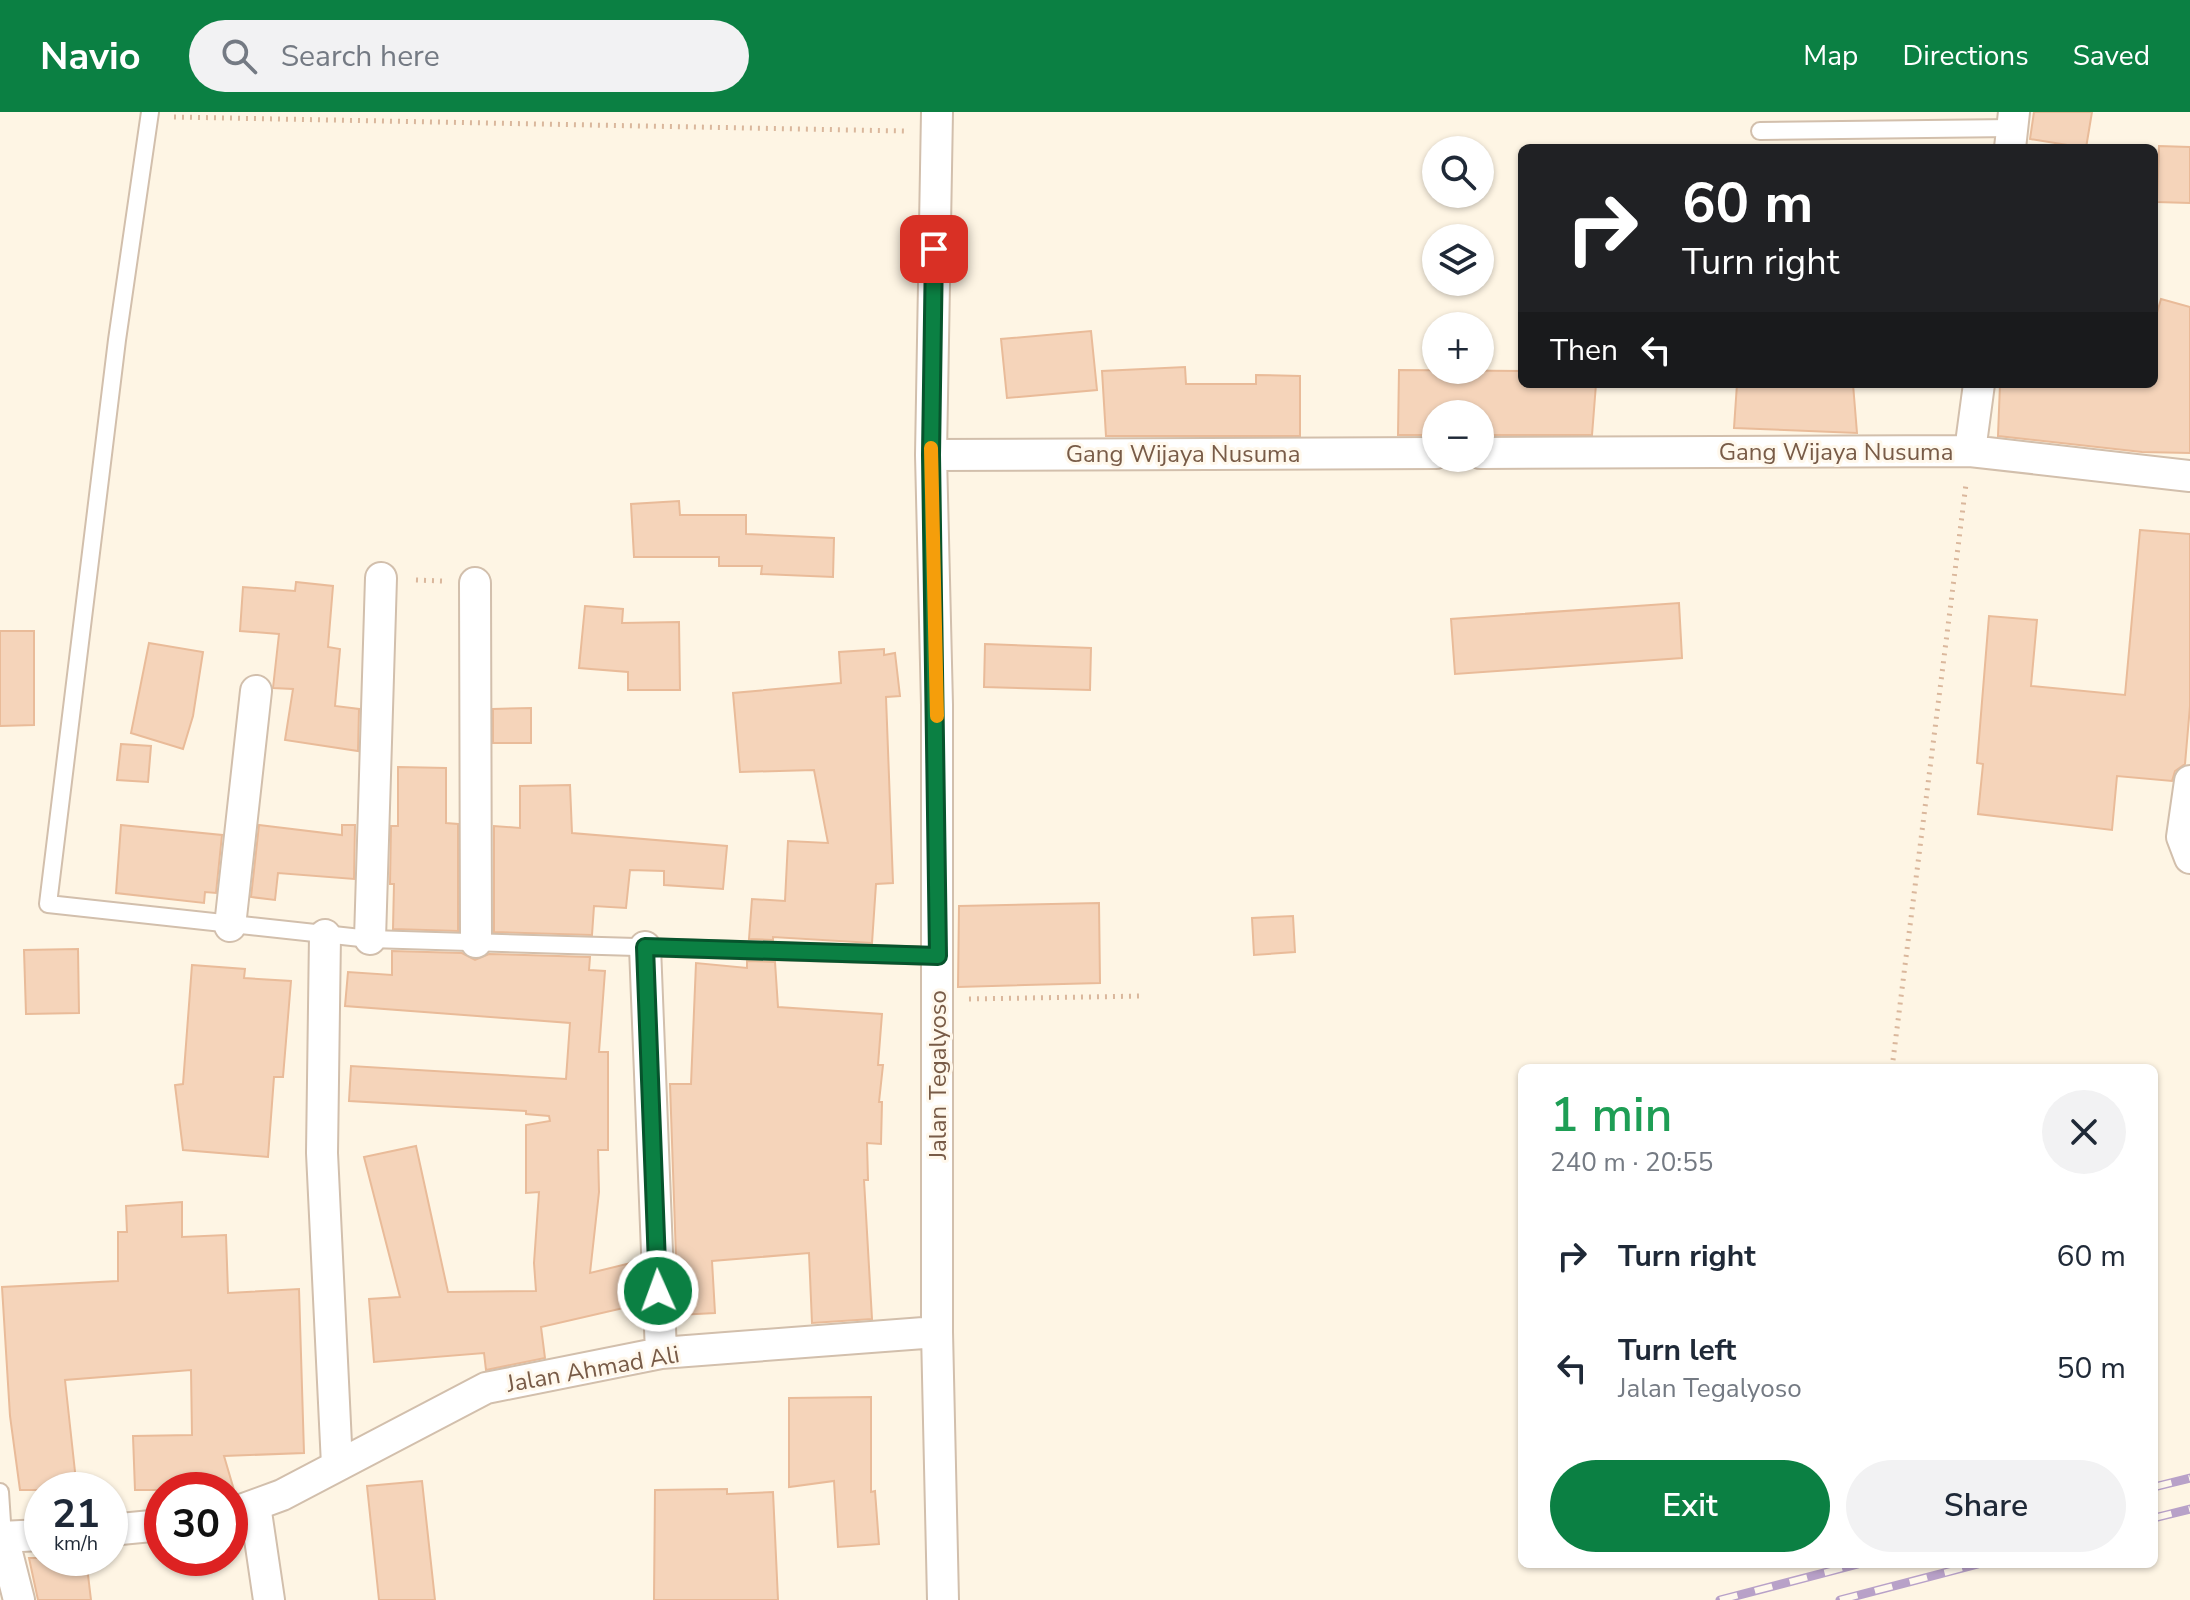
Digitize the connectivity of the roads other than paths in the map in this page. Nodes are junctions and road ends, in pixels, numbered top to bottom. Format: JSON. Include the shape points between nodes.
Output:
{"nodes":[{"id":1,"x":150,"y":114,"type":"edge"},
{"id":2,"x":937,"y":122,"type":"edge"},
{"id":3,"x":2009,"y":129,"type":"edge"},
{"id":4,"x":1760,"y":131,"type":"dead end"},
{"id":5,"x":1978,"y":388,"type":"edge"},
{"id":6,"x":1970,"y":451,"type":"junction"},
{"id":7,"x":1422,"y":453,"type":"edge"},
{"id":8,"x":1494,"y":453,"type":"edge"},
{"id":9,"x":931,"y":455,"type":"junction"},
{"id":10,"x":2190,"y":476,"type":"edge"},
{"id":11,"x":381,"y":578,"type":"road end"},
{"id":12,"x":475,"y":583,"type":"road end"},
{"id":13,"x":256,"y":691,"type":"dead end"},
{"id":14,"x":2190,"y":781,"type":"edge"},
{"id":15,"x":2190,"y":858,"type":"edge"},
{"id":16,"x":230,"y":926,"type":"junction"},
{"id":17,"x":325,"y":935,"type":"junction"},
{"id":18,"x":370,"y":939,"type":"junction"},
{"id":19,"x":476,"y":942,"type":"junction"},
{"id":20,"x":645,"y":947,"type":"junction"},
{"id":21,"x":938,"y":956,"type":"junction"},
{"id":22,"x":937,"y":1332,"type":"junction"},
{"id":23,"x":661,"y":1353,"type":"junction"},
{"id":24,"x":337,"y":1465,"type":"junction"},
{"id":25,"x":0,"y":1492,"type":"edge"},
{"id":26,"x":248,"y":1506,"type":"edge"},
{"id":27,"x":248,"y":1529,"type":"edge"},
{"id":28,"x":24,"y":1536,"type":"edge"},
{"id":29,"x":2,"y":1537,"type":"edge"},
{"id":30,"x":19,"y":1600,"type":"edge"},
{"id":31,"x":269,"y":1600,"type":"edge"},
{"id":32,"x":943,"y":1600,"type":"edge"}],
"edges":[{"from":1,"to":16,"type":"lane","via":[[48,904]]},
{"from":2,"to":9,"type":"street","name":"Jalan Tegalyoso"},
{"from":3,"to":4,"type":"lane"},
{"from":5,"to":6,"type":"street"},
{"from":6,"to":8,"type":"street","name":"Gang Wijaya Nusuma"},
{"from":6,"to":10,"type":"street","name":"Gang Wijaya Nusuma"},
{"from":7,"to":9,"type":"street","name":"Gang Wijaya Nusuma"},
{"from":9,"to":21,"type":"street","name":"Jalan Tegalyoso"},
{"from":11,"to":18,"type":"street"},
{"from":12,"to":19,"type":"street"},
{"from":13,"to":16,"type":"street"},
{"from":14,"to":15,"type":"street","via":[[2182,837]]},
{"from":16,"to":17,"type":"lane"},
{"from":17,"to":18,"type":"lane"},
{"from":17,"to":24,"type":"street","via":[[322,1153]]},
{"from":18,"to":19,"type":"lane"},
{"from":19,"to":20,"type":"lane"},
{"from":20,"to":21,"type":"lane"},
{"from":20,"to":23,"type":"street"},
{"from":21,"to":22,"type":"street","name":"Jalan Tegalyoso"},
{"from":22,"to":23,"type":"street","name":"Jalan Ahmad Ali"},
{"from":22,"to":32,"type":"street","name":"Jalan Tegalyoso"},
{"from":23,"to":24,"type":"street","name":"Jalan Ahmad Ali","via":[[486,1388]]},
{"from":24,"to":26,"type":"street","name":"Jalan Ahmad Ali"},
{"from":25,"to":29,"type":"lane"},
{"from":27,"to":31,"type":"street"},
{"from":28,"to":29,"type":"street"},
{"from":29,"to":30,"type":"street"}]}
